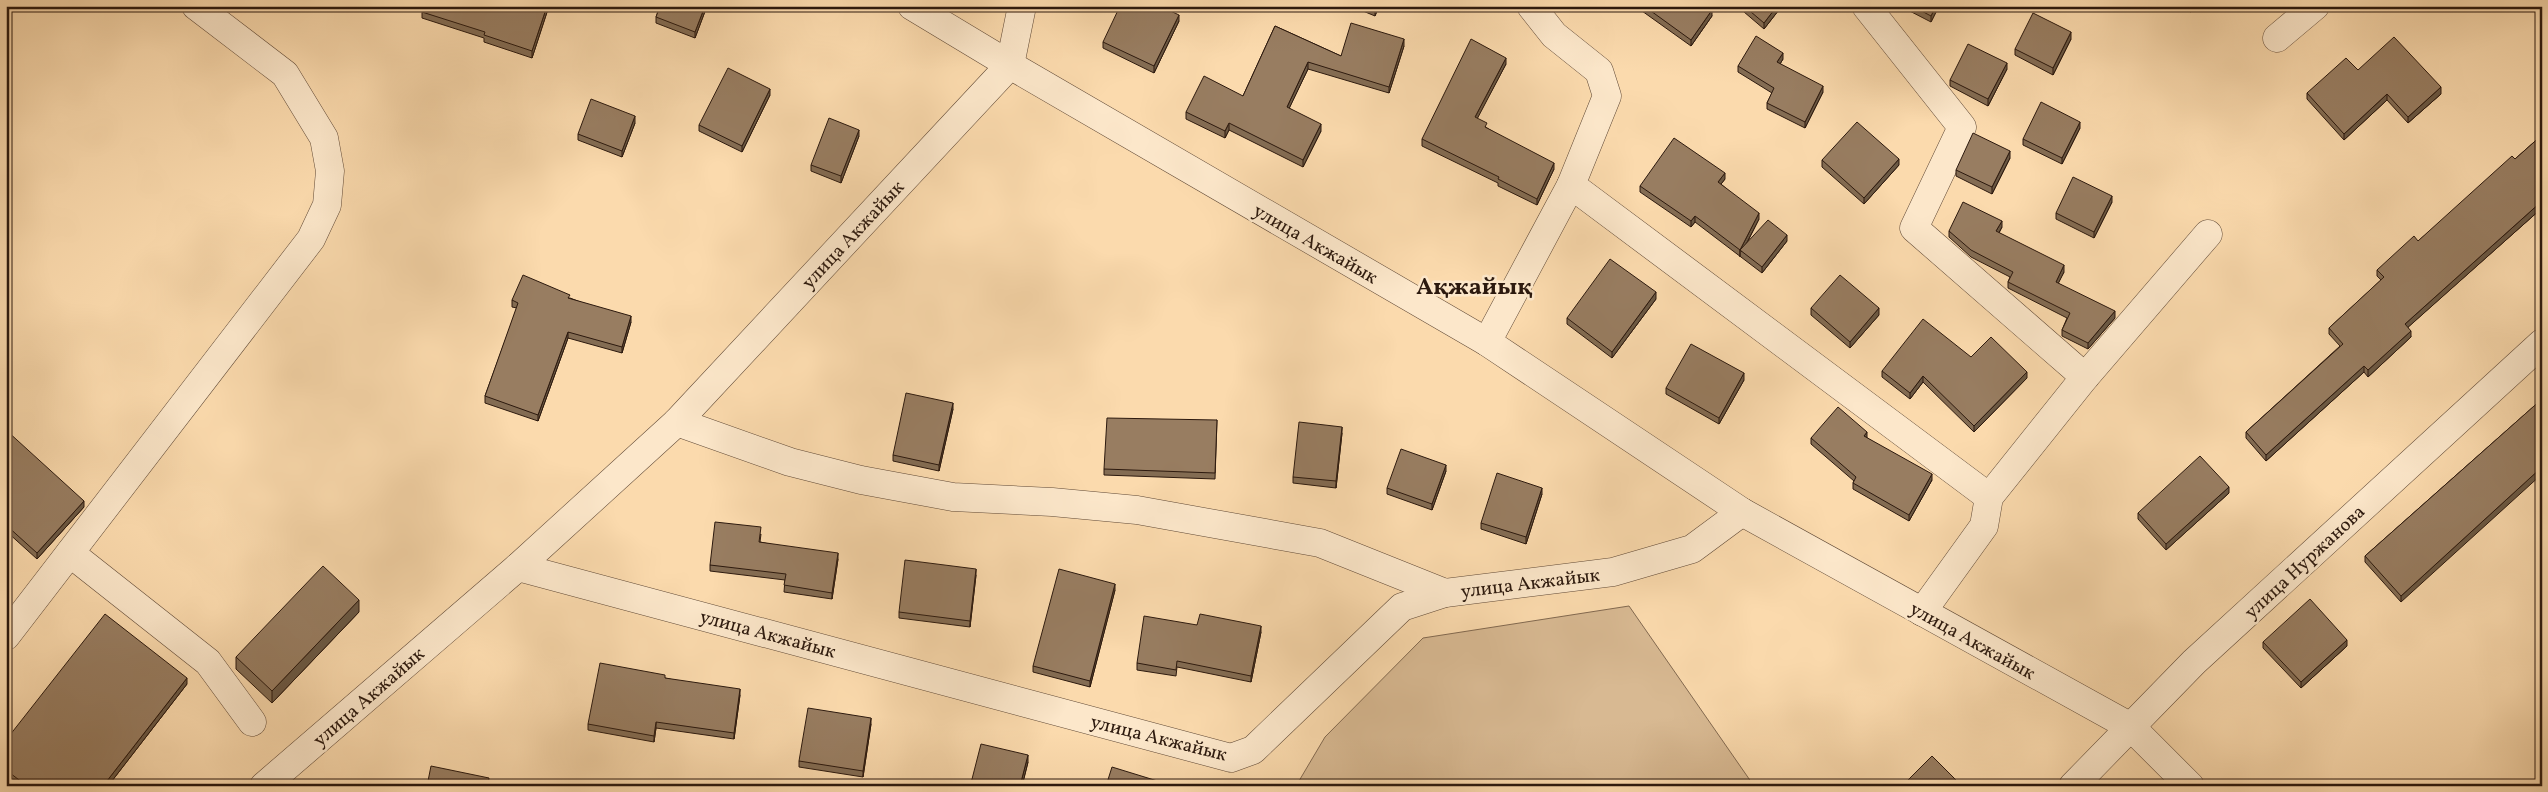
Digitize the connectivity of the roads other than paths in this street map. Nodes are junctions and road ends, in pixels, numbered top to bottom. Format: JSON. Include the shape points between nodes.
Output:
{"nodes":[{"id":1,"x":196,"y":6,"type":"edge"},
{"id":2,"x":912,"y":6,"type":"edge"},
{"id":3,"x":1022,"y":6,"type":"edge"},
{"id":4,"x":1531,"y":6,"type":"edge"},
{"id":5,"x":1866,"y":6,"type":"edge"},
{"id":6,"x":2315,"y":6,"type":"edge"},
{"id":7,"x":2277,"y":38,"type":"dead end"},
{"id":8,"x":1010,"y":65,"type":"junction"},
{"id":9,"x":1571,"y":185,"type":"junction"},
{"id":10,"x":2208,"y":234,"type":"dead end"},
{"id":11,"x":1487,"y":342,"type":"junction"},
{"id":12,"x":2542,"y":343,"type":"edge"},
{"id":13,"x":2085,"y":377,"type":"junction"},
{"id":14,"x":677,"y":422,"type":"junction"},
{"id":15,"x":1989,"y":497,"type":"junction"},
{"id":16,"x":1742,"y":512,"type":"junction"},
{"id":17,"x":70,"y":553,"type":"junction"},
{"id":18,"x":518,"y":567,"type":"junction"},
{"id":19,"x":1445,"y":593,"type":"junction"},
{"id":20,"x":1922,"y":612,"type":"junction"},
{"id":21,"x":6,"y":636,"type":"edge"},
{"id":22,"x":252,"y":722,"type":"dead end"},
{"id":23,"x":2131,"y":727,"type":"junction"},
{"id":24,"x":264,"y":786,"type":"edge"},
{"id":25,"x":2073,"y":786,"type":"edge"},
{"id":26,"x":2190,"y":786,"type":"edge"}],
"edges":[{"from":1,"to":17,"type":"street","via":[[284,74],[300,98],[324,138],[330,172],[327,205],[311,239]]},
{"from":2,"to":8,"type":"street","name":"улица Акжайык"},
{"from":3,"to":8,"type":"street"},
{"from":4,"to":9,"type":"street","via":[[1554,35],[1599,71],[1607,96]]},
{"from":5,"to":13,"type":"street","via":[[1962,127],[1914,228]]},
{"from":6,"to":7,"type":"street"},
{"from":8,"to":11,"type":"street","name":"улица Акжайык"},
{"from":8,"to":14,"type":"street","name":"улица Акжайык"},
{"from":9,"to":11,"type":"street"},
{"from":9,"to":15,"type":"street"},
{"from":10,"to":13,"type":"street"},
{"from":11,"to":16,"type":"street","name":"улица Акжайык"},
{"from":12,"to":23,"type":"street","name":"улица Нуржанова","via":[[2194,662]]},
{"from":13,"to":15,"type":"street"},
{"from":14,"to":18,"type":"street","name":"улица Акжайык"},
{"from":14,"to":19,"type":"street","via":[[790,462],[953,498],[1137,510],[1320,543]]},
{"from":15,"to":20,"type":"street","via":[[1984,526]]},
{"from":16,"to":19,"type":"street","name":"улица Акжайык","via":[[1692,549],[1613,572]]},
{"from":16,"to":20,"type":"street","name":"улица Акжайык"},
{"from":17,"to":21,"type":"street"},
{"from":17,"to":22,"type":"street","via":[[208,662]]},
{"from":18,"to":19,"type":"street","name":"улица Акжайык","via":[[1231,758],[1253,750],[1402,607]]},
{"from":18,"to":24,"type":"street","name":"улица Акжайык"},
{"from":20,"to":23,"type":"street","name":"улица Акжайык"},
{"from":23,"to":25,"type":"street","name":"улица Нуржанова"},
{"from":23,"to":26,"type":"street","name":"улица Акжайык"}]}
